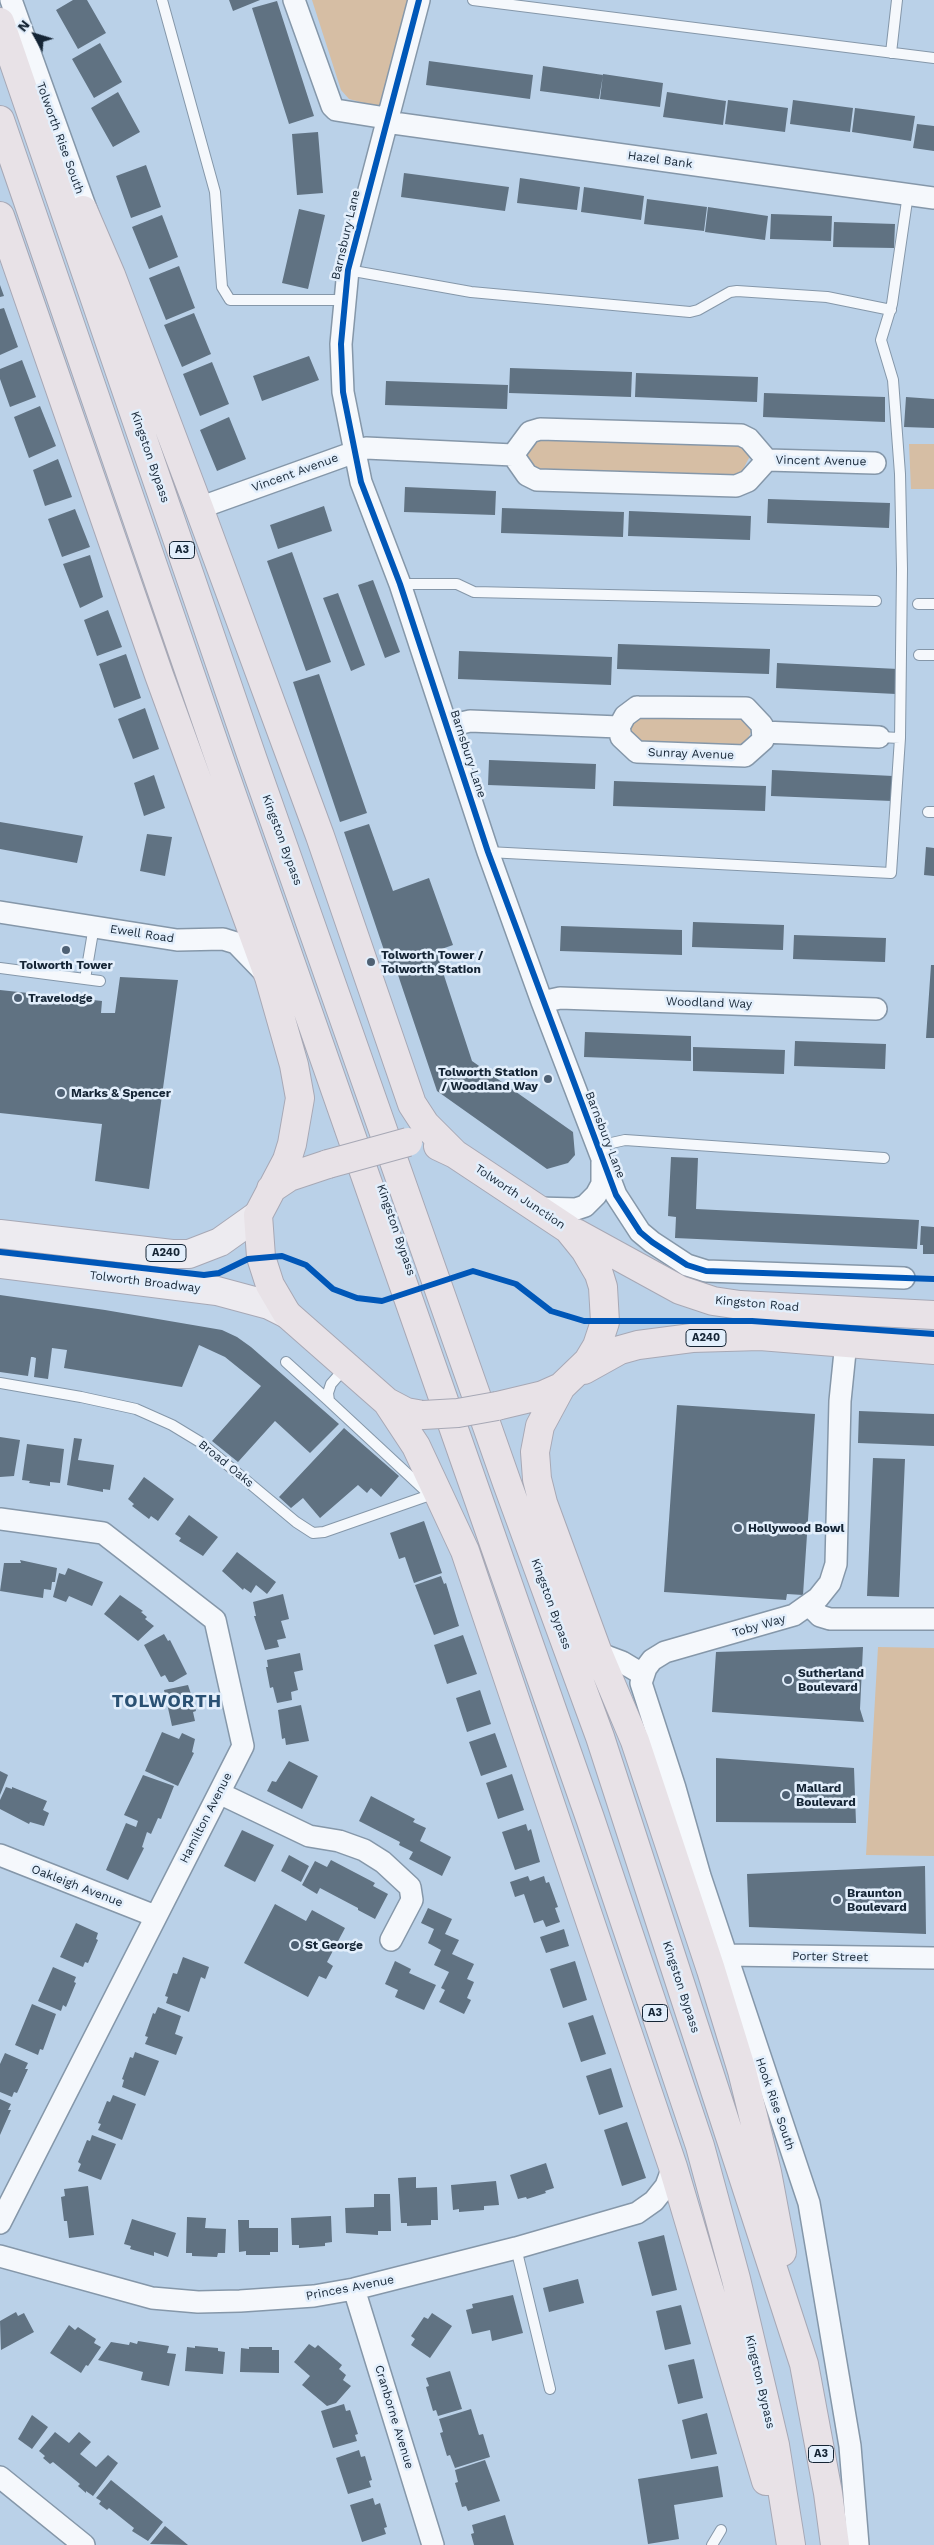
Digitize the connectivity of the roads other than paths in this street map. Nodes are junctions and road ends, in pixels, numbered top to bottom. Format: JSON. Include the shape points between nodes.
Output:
{"nodes":[{"id":1,"x":11,"y":0,"type":"edge"},
{"id":2,"x":162,"y":0,"type":"edge"},
{"id":3,"x":294,"y":0,"type":"edge"},
{"id":4,"x":419,"y":0,"type":"edge"},
{"id":5,"x":473,"y":0,"type":"edge"},
{"id":6,"x":897,"y":0,"type":"edge"},
{"id":7,"x":0,"y":20,"type":"edge"},
{"id":8,"x":891,"y":53,"type":"junction"},
{"id":9,"x":934,"y":58,"type":"edge"},
{"id":10,"x":0,"y":120,"type":"edge"},
{"id":11,"x":386,"y":120,"type":"junction"},
{"id":12,"x":908,"y":194,"type":"junction"},
{"id":13,"x":934,"y":198,"type":"edge"},
{"id":14,"x":0,"y":216,"type":"edge"},
{"id":15,"x":348,"y":270,"type":"junction"},
{"id":16,"x":111,"y":275,"type":"junction"},
{"id":17,"x":345,"y":300,"type":"junction"},
{"id":18,"x":891,"y":310,"type":"junction"},
{"id":19,"x":355,"y":451,"type":"junction"},
{"id":20,"x":513,"y":455,"type":"junction"},
{"id":21,"x":767,"y":460,"type":"junction"},
{"id":22,"x":875,"y":463,"type":"dead end"},
{"id":23,"x":199,"y":508,"type":"junction"},
{"id":24,"x":400,"y":584,"type":"junction"},
{"id":25,"x":876,"y":601,"type":"dead end"},
{"id":26,"x":918,"y":604,"type":"dead end"},
{"id":27,"x":934,"y":604,"type":"edge"},
{"id":28,"x":919,"y":654,"type":"dead end"},
{"id":29,"x":934,"y":655,"type":"edge"},
{"id":30,"x":448,"y":726,"type":"junction"},
{"id":31,"x":620,"y":727,"type":"junction"},
{"id":32,"x":763,"y":732,"type":"junction"},
{"id":33,"x":879,"y":737,"type":"joint"},
{"id":34,"x":900,"y":738,"type":"junction"},
{"id":35,"x":488,"y":852,"type":"junction"},
{"id":36,"x":0,"y":912,"type":"edge"},
{"id":37,"x":94,"y":926,"type":"junction"},
{"id":38,"x":0,"y":968,"type":"edge"},
{"id":39,"x":269,"y":977,"type":"junction"},
{"id":40,"x":85,"y":979,"type":"junction"},
{"id":41,"x":100,"y":981,"type":"dead end"},
{"id":42,"x":542,"y":1002,"type":"junction"},
{"id":43,"x":876,"y":1009,"type":"dead end"},
{"id":44,"x":600,"y":1152,"type":"junction"},
{"id":45,"x":455,"y":1154,"type":"junction"},
{"id":46,"x":884,"y":1158,"type":"dead end"},
{"id":47,"x":271,"y":1189,"type":"junction"},
{"id":48,"x":537,"y":1208,"type":"junction"},
{"id":49,"x":258,"y":1215,"type":"junction"},
{"id":50,"x":568,"y":1229,"type":"junction"},
{"id":51,"x":0,"y":1234,"type":"edge"},
{"id":52,"x":0,"y":1264,"type":"edge"},
{"id":53,"x":904,"y":1278,"type":"dead end"},
{"id":54,"x":287,"y":1314,"type":"junction"},
{"id":55,"x":934,"y":1315,"type":"edge"},
{"id":56,"x":846,"y":1342,"type":"junction"},
{"id":57,"x":934,"y":1350,"type":"edge"},
{"id":58,"x":286,"y":1362,"type":"dead end"},
{"id":59,"x":346,"y":1367,"type":"junction"},
{"id":60,"x":568,"y":1382,"type":"junction"},
{"id":61,"x":0,"y":1383,"type":"edge"},
{"id":62,"x":329,"y":1401,"type":"junction"},
{"id":63,"x":387,"y":1402,"type":"junction"},
{"id":64,"x":434,"y":1492,"type":"junction"},
{"id":65,"x":0,"y":1519,"type":"edge"},
{"id":66,"x":809,"y":1605,"type":"junction"},
{"id":67,"x":934,"y":1619,"type":"edge"},
{"id":68,"x":598,"y":1653,"type":"junction"},
{"id":69,"x":642,"y":1674,"type":"junction"},
{"id":70,"x":219,"y":1793,"type":"junction"},
{"id":71,"x":0,"y":1855,"type":"edge"},
{"id":72,"x":155,"y":1916,"type":"junction"},
{"id":73,"x":391,"y":1940,"type":"dead end"},
{"id":74,"x":726,"y":1955,"type":"junction"},
{"id":75,"x":934,"y":1958,"type":"edge"},
{"id":76,"x":673,"y":2167,"type":"junction"},
{"id":77,"x":0,"y":2223,"type":"edge"},
{"id":78,"x":516,"y":2248,"type":"junction"},
{"id":79,"x":0,"y":2256,"type":"edge"},
{"id":80,"x":354,"y":2289,"type":"junction"},
{"id":81,"x":804,"y":2364,"type":"junction"},
{"id":82,"x":550,"y":2389,"type":"dead end"},
{"id":83,"x":0,"y":2477,"type":"edge"},
{"id":84,"x":721,"y":2530,"type":"dead end"},
{"id":85,"x":84,"y":2545,"type":"edge"},
{"id":86,"x":433,"y":2545,"type":"edge"},
{"id":87,"x":712,"y":2545,"type":"edge"},
{"id":88,"x":783,"y":2545,"type":"edge"},
{"id":89,"x":791,"y":2545,"type":"edge"},
{"id":90,"x":835,"y":2545,"type":"edge"},
{"id":91,"x":858,"y":2545,"type":"edge"}],
"edges":[{"from":1,"to":16,"type":"street","name":"Tolworth Rise South"},
{"from":2,"to":17,"type":"lane","via":[[215,192],[222,287],[230,300]]},
{"from":3,"to":11,"type":"street","name":"Hazel Bank","via":[[332,106],[336,110]]},
{"from":4,"to":11,"type":"street","name":"Barnsbury Lane"},
{"from":5,"to":8,"type":"lane"},
{"from":6,"to":8,"type":"lane"},
{"from":7,"to":16,"type":"highway"},
{"from":7,"to":81,"type":"highway","name":"Kingston Bypass","number":"A3","via":[[253,760],[600,1737]]},
{"from":8,"to":9,"type":"lane"},
{"from":10,"to":89,"type":"highway","name":"Kingston Bypass","number":"A3","via":[[590,1818],[700,2146],[736,2279],[775,2445]]},
{"from":11,"to":12,"type":"street","name":"Hazel Bank"},
{"from":11,"to":15,"type":"street","name":"Barnsbury Lane"},
{"from":12,"to":13,"type":"street","name":"Hazel Bank"},
{"from":12,"to":18,"type":"lane"},
{"from":14,"to":39,"type":"highway","via":[[159,675]]},
{"from":15,"to":17,"type":"street","name":"Barnsbury Lane"},
{"from":15,"to":18,"type":"lane","via":[[471,292],[690,312],[737,291],[828,297]]},
{"from":16,"to":23,"type":"highway"},
{"from":17,"to":19,"type":"street","name":"Barnsbury Lane","via":[[341,344],[343,392]]},
{"from":18,"to":34,"type":"lane","via":[[881,340],[892,380],[900,474]]},
{"from":19,"to":20,"type":"street","name":"Vincent Avenue","via":[[366,448]]},
{"from":19,"to":23,"type":"street","name":"Vincent Avenue"},
{"from":19,"to":24,"type":"street","name":"Barnsbury Lane","via":[[361,482]]},
{"from":20,"to":21,"type":"street","name":"Vincent Avenue","via":[[527,475],[537,480],[736,486],[748,481]]},
{"from":20,"to":21,"type":"street","name":"Vincent Avenue","via":[[530,432],[540,429],[741,435],[749,439]]},
{"from":21,"to":22,"type":"street","name":"Vincent Avenue"},
{"from":23,"to":45,"type":"highway","via":[[320,836],[412,1104],[425,1124]]},
{"from":24,"to":25,"type":"lane","via":[[456,584],[474,592]]},
{"from":24,"to":30,"type":"street","name":"Barnsbury Lane"},
{"from":26,"to":27,"type":"lane"},
{"from":28,"to":29,"type":"lane"},
{"from":30,"to":31,"type":"street","via":[[470,721]]},
{"from":30,"to":35,"type":"street","name":"Barnsbury Lane"},
{"from":31,"to":32,"type":"street","via":[[625,716],[637,707],[746,708],[757,717]]},
{"from":31,"to":32,"type":"street","name":"Sunray Avenue","via":[[621,737],[637,752],[734,756],[745,756],[753,751],[763,740]]},
{"from":32,"to":33,"type":"street"},
{"from":33,"to":34,"type":"lane"},
{"from":34,"to":35,"type":"lane","via":[[891,873]]},
{"from":35,"to":42,"type":"street","name":"Barnsbury Lane"},
{"from":36,"to":37,"type":"street","name":"Ewell Road"},
{"from":37,"to":39,"type":"street","name":"Ewell Road","via":[[177,940],[223,939],[236,943]]},
{"from":37,"to":40,"type":"lane"},
{"from":38,"to":40,"type":"lane"},
{"from":39,"to":47,"type":"highway","via":[[300,1098],[287,1160]]},
{"from":40,"to":41,"type":"lane"},
{"from":42,"to":43,"type":"street","name":"Woodland Way","via":[[560,998]]},
{"from":42,"to":44,"type":"street","name":"Barnsbury Lane"},
{"from":44,"to":46,"type":"lane","via":[[625,1140]]},
{"from":44,"to":48,"type":"street","name":"Barnsbury Lane","via":[[602,1184],[591,1202],[576,1209]]},
{"from":44,"to":53,"type":"street","name":"Barnsbury Lane","via":[[616,1195],[640,1232],[687,1266],[732,1273]]},
{"from":45,"to":47,"type":"highway","name":"Tolworth Junction","number":"A240","bridge":true,"via":[[421,1141],[408,1142],[289,1177]]},
{"from":45,"to":48,"type":"highway","name":"Tolworth Junction","number":"A240"},
{"from":47,"to":49,"type":"highway","number":"A240"},
{"from":48,"to":50,"type":"highway","name":"Tolworth Junction","number":"A240"},
{"from":49,"to":51,"type":"main road","number":"A240","via":[[220,1242],[189,1254]]},
{"from":49,"to":54,"type":"highway","name":"Tolworth Junction","number":"A240","via":[[261,1258],[270,1285]]},
{"from":50,"to":55,"type":"highway","name":"Kingston Road","number":"A240","via":[[651,1276],[713,1301]]},
{"from":50,"to":60,"type":"highway","name":"Tolworth Junction","number":"A240","via":[[599,1274],[606,1306],[598,1346]]},
{"from":52,"to":54,"type":"main road","name":"Tolworth Broadway","number":"A240","via":[[217,1292]]},
{"from":54,"to":59,"type":"highway","name":"Tolworth Junction","number":"A240"},
{"from":56,"to":57,"type":"highway","number":"A240"},
{"from":56,"to":60,"type":"highway","number":"A240","via":[[760,1336],[692,1338],[638,1345],[606,1357]]},
{"from":56,"to":66,"type":"street","name":"Toby Way","via":[[840,1401],[836,1564],[830,1583]]},
{"from":58,"to":62,"type":"lane"},
{"from":59,"to":62,"type":"lane","via":[[331,1384]]},
{"from":59,"to":63,"type":"highway","name":"Tolworth Junction","number":"A240"},
{"from":60,"to":63,"type":"highway","name":"Tolworth Junction","number":"A240","bridge":true,"via":[[543,1395],[458,1413],[423,1415],[406,1412]]},
{"from":60,"to":68,"type":"highway","via":[[540,1426],[535,1452],[537,1479]]},
{"from":61,"to":64,"type":"lane","name":"Broad Oaks","via":[[136,1409],[172,1425],[200,1442],[312,1533],[324,1532]]},
{"from":62,"to":64,"type":"lane"},
{"from":63,"to":64,"type":"highway","via":[[416,1446]]},
{"from":64,"to":76,"type":"highway","via":[[465,1551]]},
{"from":65,"to":70,"type":"street","name":"Hamilton Avenue","via":[[103,1533],[214,1620],[243,1746]]},
{"from":66,"to":67,"type":"street","via":[[820,1616],[830,1619]]},
{"from":66,"to":69,"type":"street","name":"Toby Way","via":[[778,1621],[665,1652],[652,1660]]},
{"from":68,"to":69,"type":"street"},
{"from":68,"to":81,"type":"highway","via":[[635,1741],[742,2071],[767,2172]]},
{"from":69,"to":74,"type":"street","name":"Hook Rise South","via":[[641,1683]]},
{"from":70,"to":72,"type":"street","name":"Hamilton Avenue"},
{"from":70,"to":73,"type":"street","via":[[309,1836],[340,1841],[383,1862],[410,1887],[412,1900]]},
{"from":71,"to":72,"type":"street","name":"Oakleigh Avenue"},
{"from":72,"to":77,"type":"street","name":"Hamilton Avenue"},
{"from":74,"to":75,"type":"street","name":"Porter Street"},
{"from":74,"to":91,"type":"street","name":"Hook Rise South","via":[[809,2203],[850,2446]]},
{"from":76,"to":78,"type":"street","name":"Princes Avenue","via":[[666,2186],[654,2201],[637,2213]]},
{"from":76,"to":88,"type":"highway"},
{"from":78,"to":80,"type":"street","name":"Princes Avenue"},
{"from":78,"to":82,"type":"lane"},
{"from":79,"to":80,"type":"street","name":"Princes Avenue","via":[[152,2298],[198,2302],[267,2300]]},
{"from":80,"to":86,"type":"street","name":"Cranborne Avenue"},
{"from":81,"to":90,"type":"highway","name":"Kingston Bypass","number":"A3"},
{"from":83,"to":85,"type":"street"},
{"from":84,"to":87,"type":"lane"}]}
